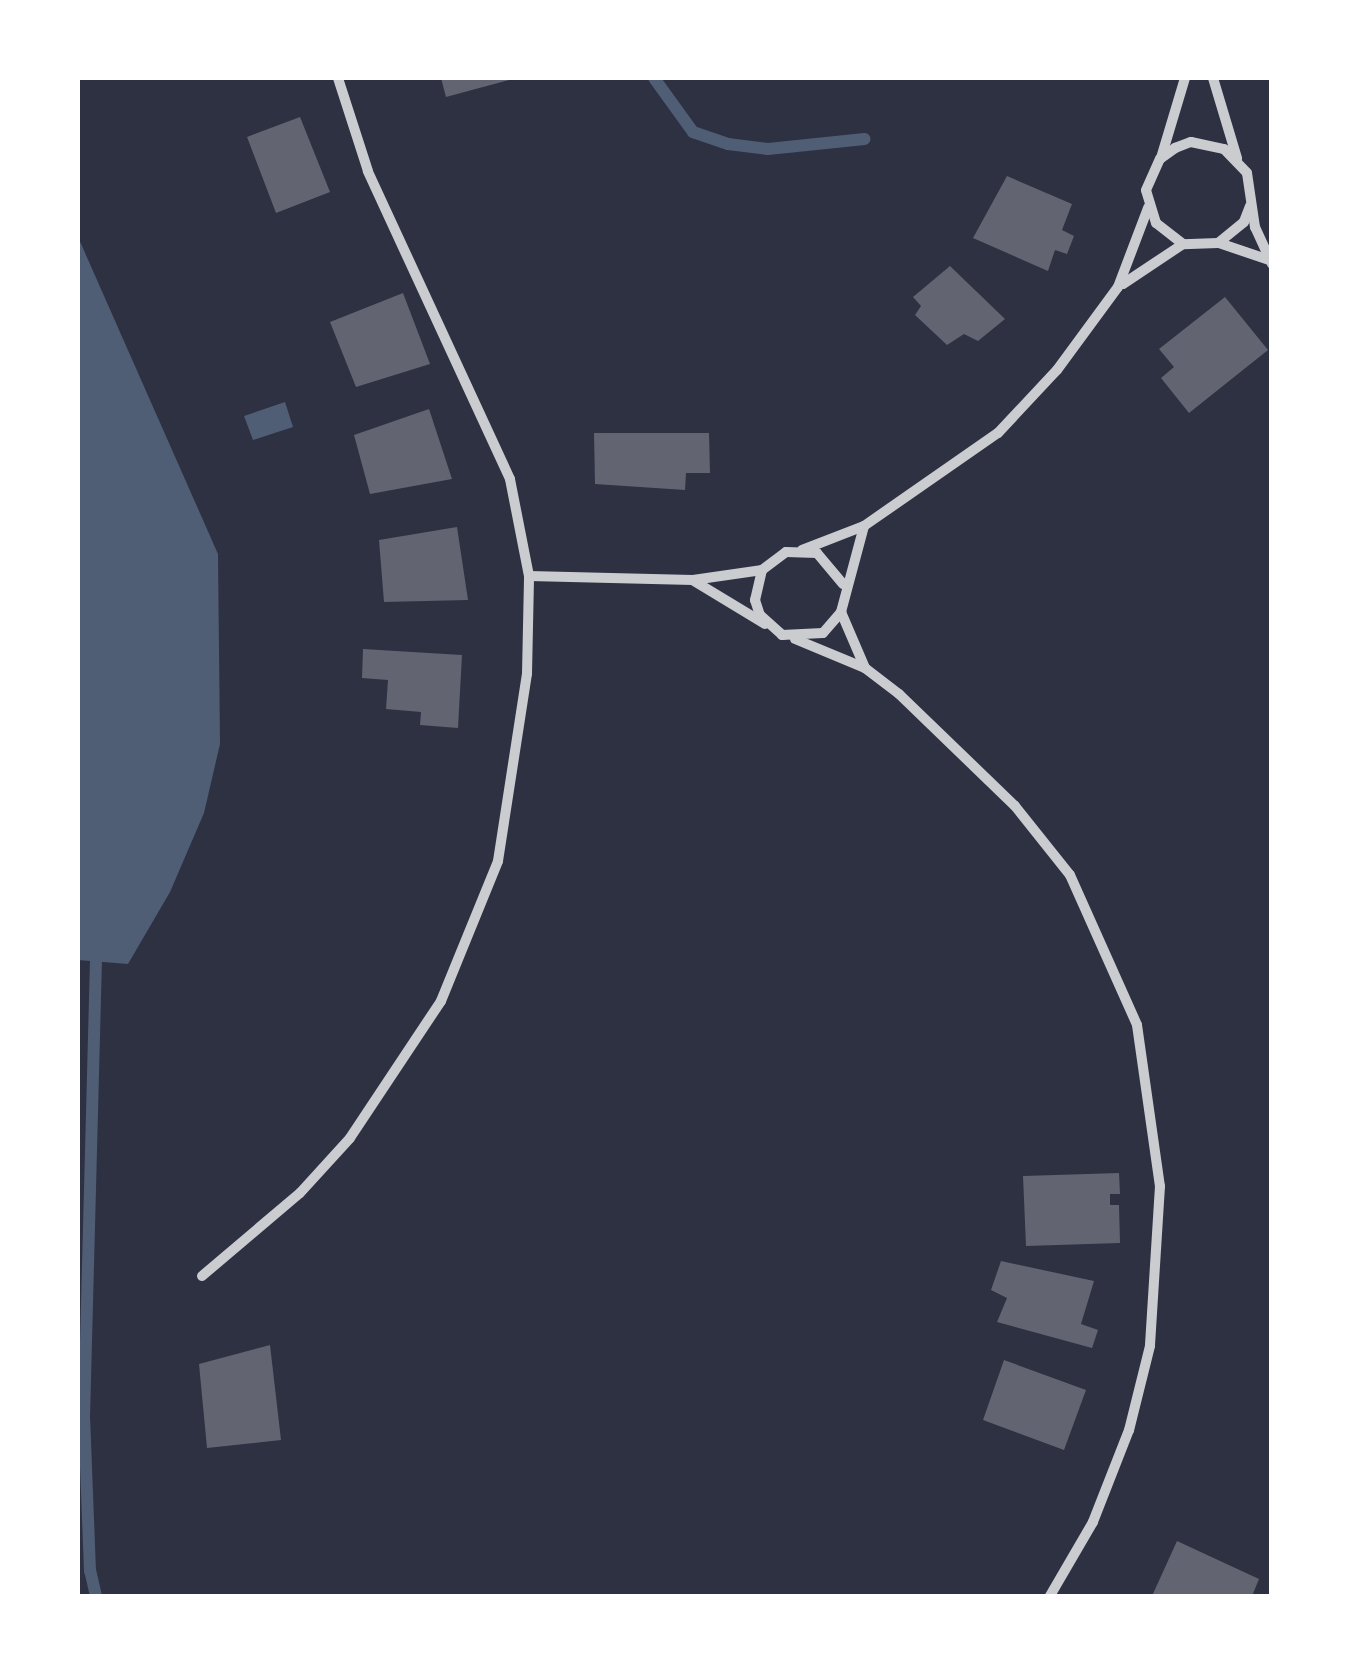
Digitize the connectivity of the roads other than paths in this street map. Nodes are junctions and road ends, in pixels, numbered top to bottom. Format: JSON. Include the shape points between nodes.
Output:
{"nodes":[{"id":1,"x":338,"y":78,"type":"edge"},
{"id":2,"x":1185,"y":78,"type":"edge"},
{"id":3,"x":1213,"y":78,"type":"edge"},
{"id":4,"x":1160,"y":158,"type":"junction"},
{"id":5,"x":1238,"y":159,"type":"junction"},
{"id":6,"x":1250,"y":206,"type":"junction"},
{"id":7,"x":1148,"y":208,"type":"junction"},
{"id":8,"x":1218,"y":242,"type":"junction"},
{"id":9,"x":1183,"y":244,"type":"junction"},
{"id":10,"x":1270,"y":263,"type":"edge"},
{"id":11,"x":1118,"y":287,"type":"junction"},
{"id":12,"x":864,"y":526,"type":"junction"},
{"id":13,"x":802,"y":550,"type":"junction"},
{"id":14,"x":762,"y":570,"type":"junction"},
{"id":15,"x":529,"y":576,"type":"junction"},
{"id":16,"x":693,"y":580,"type":"junction"},
{"id":17,"x":844,"y":584,"type":"junction"},
{"id":18,"x":840,"y":612,"type":"junction"},
{"id":19,"x":769,"y":626,"type":"junction"},
{"id":20,"x":796,"y":639,"type":"junction"},
{"id":21,"x":865,"y":668,"type":"junction"},
{"id":22,"x":202,"y":1276,"type":"dead end"},
{"id":23,"x":1050,"y":1596,"type":"edge"}],
"edges":[{"from":1,"to":15,"type":"street","via":[[368,171],[487,418],[510,479]]},
{"from":2,"to":4,"type":"street"},
{"from":3,"to":5,"type":"street"},
{"from":4,"to":5,"type":"street","via":[[1191,142],[1224,148]]},
{"from":4,"to":7,"type":"street","via":[[1146,190]]},
{"from":5,"to":6,"type":"street","via":[[1247,173]]},
{"from":6,"to":8,"type":"street","via":[[1232,234]]},
{"from":6,"to":10,"type":"street"},
{"from":7,"to":9,"type":"street"},
{"from":7,"to":11,"type":"street"},
{"from":8,"to":9,"type":"street"},
{"from":8,"to":10,"type":"street"},
{"from":9,"to":11,"type":"street"},
{"from":11,"to":12,"type":"street","via":[[1057,370],[998,434]]},
{"from":12,"to":13,"type":"street"},
{"from":12,"to":17,"type":"street"},
{"from":13,"to":14,"type":"street","via":[[786,552]]},
{"from":13,"to":17,"type":"street","via":[[829,561]]},
{"from":14,"to":16,"type":"street"},
{"from":14,"to":19,"type":"street","via":[[755,600]]},
{"from":15,"to":16,"type":"street"},
{"from":15,"to":22,"type":"street","via":[[527,674],[512,796],[498,861],[441,1001],[350,1138],[300,1194]]},
{"from":16,"to":19,"type":"street"},
{"from":17,"to":18,"type":"street"},
{"from":18,"to":20,"type":"street","via":[[822,632]]},
{"from":18,"to":21,"type":"street"},
{"from":19,"to":20,"type":"street"},
{"from":20,"to":21,"type":"street"},
{"from":21,"to":23,"type":"street","via":[[954,741],[1070,876],[1137,1024],[1160,1186],[1150,1346],[1129,1430],[1093,1522]]}]}
